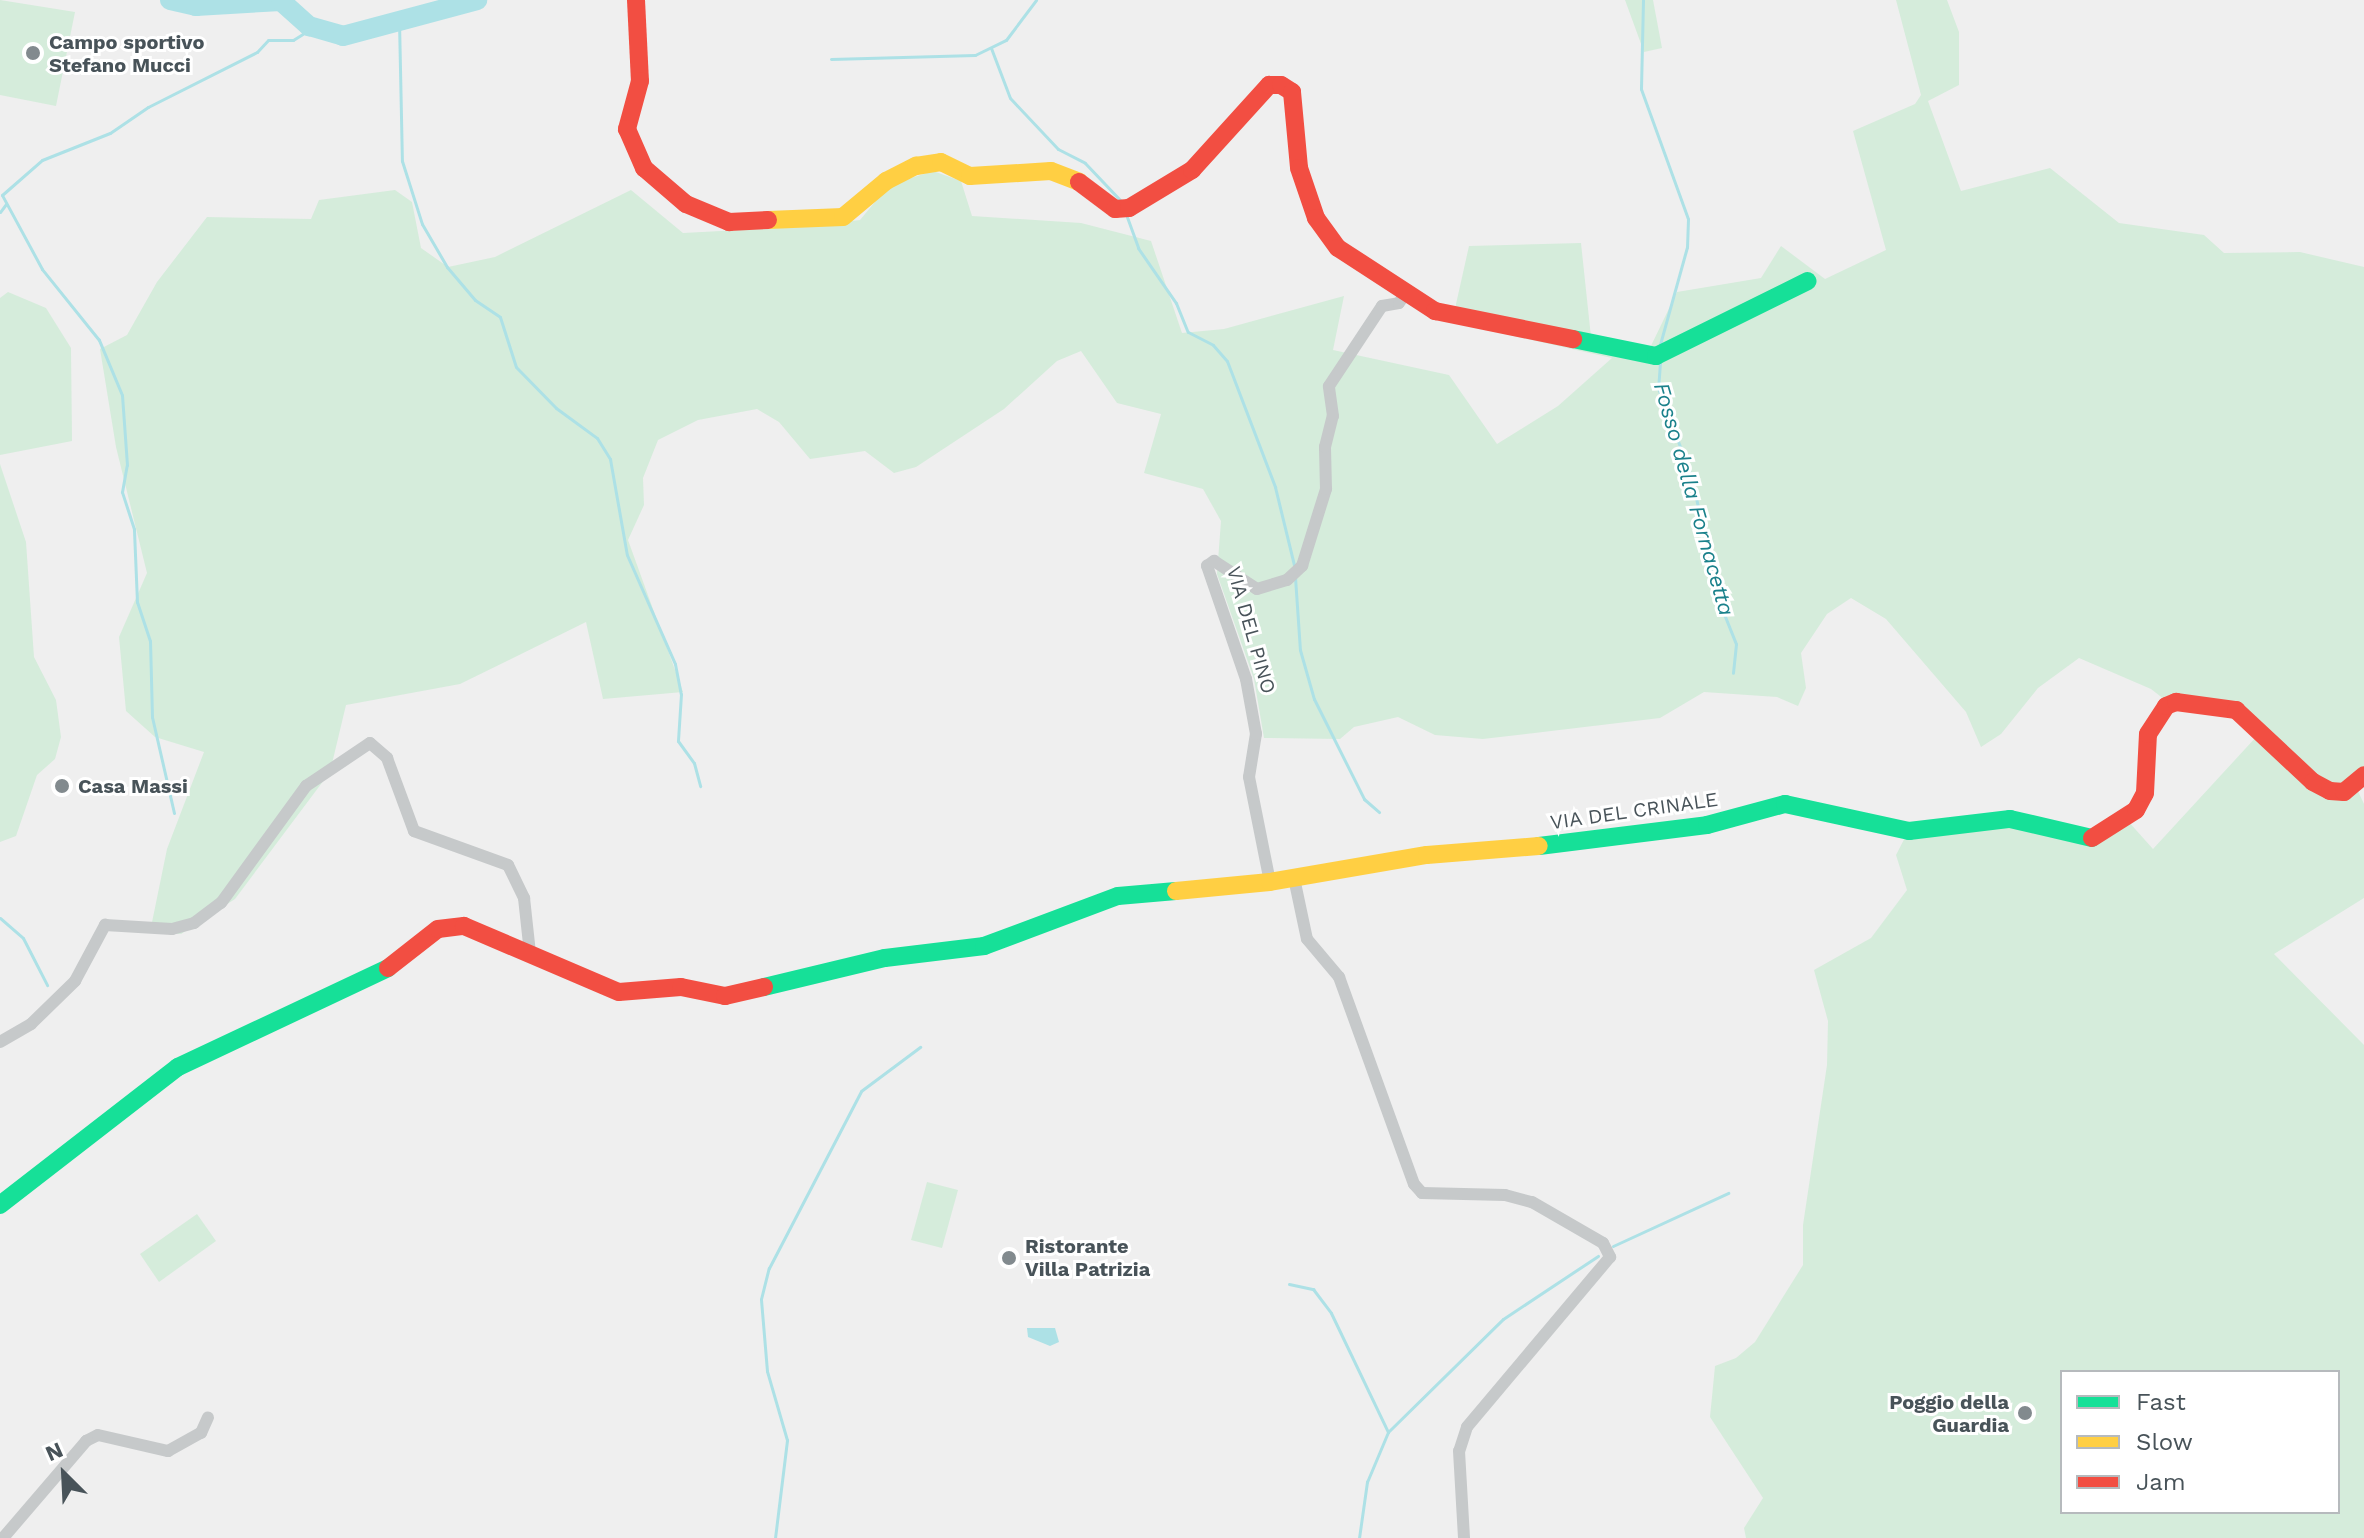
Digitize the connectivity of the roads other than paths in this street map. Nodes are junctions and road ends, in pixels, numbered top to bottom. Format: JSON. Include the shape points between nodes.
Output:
{"nodes":[{"id":1,"x":637,"y":3,"type":"edge"},
{"id":2,"x":1808,"y":281,"type":"dead end"},
{"id":3,"x":1403,"y":297,"type":"junction"},
{"id":4,"x":2364,"y":775,"type":"edge"},
{"id":5,"x":1294,"y":878,"type":"junction"},
{"id":6,"x":1270,"y":882,"type":"junction"},
{"id":7,"x":530,"y":953,"type":"junction"},
{"id":8,"x":0,"y":1042,"type":"edge"},
{"id":9,"x":0,"y":1205,"type":"edge"},
{"id":10,"x":208,"y":1417,"type":"dead end"},
{"id":11,"x":3,"y":1538,"type":"edge"},
{"id":12,"x":1464,"y":1538,"type":"edge"}],
"edges":[{"from":1,"to":3,"type":"street","via":[[640,81],[627,129],[644,168],[686,204],[729,222],[843,217],[886,181],[916,166],[941,162],[970,176],[1051,171],[1073,178],[1115,209],[1129,208],[1192,170],[1269,85],[1281,85],[1292,92],[1299,168],[1316,218],[1338,248]]},
{"from":2,"to":3,"type":"street","via":[[1656,356],[1508,329],[1435,311]]},
{"from":3,"to":6,"type":"street","name":"VIA DEL PINO","via":[[1382,306],[1329,386],[1333,416],[1325,447],[1326,489],[1302,566],[1287,580],[1257,589],[1214,561],[1207,566],[1246,679],[1256,734],[1249,777]]},
{"from":4,"to":5,"type":"street","name":"VIA DEL CRINALE","via":[[2344,792],[2330,791],[2313,782],[2236,710],[2176,702],[2166,706],[2148,734],[2145,793],[2136,810],[2091,839],[2010,819],[1909,831],[1785,804],[1707,825],[1585,843],[1427,855]]},
{"from":5,"to":6,"type":"street","name":"VIA DEL CRINALE"},
{"from":5,"to":12,"type":"street","via":[[1307,939],[1339,977],[1414,1184],[1422,1193],[1505,1195],[1532,1202],[1603,1243],[1610,1257],[1467,1427],[1459,1451]]},
{"from":6,"to":7,"type":"street","name":"VIA DEL CRINALE","via":[[1118,896],[984,946],[885,958],[725,996],[681,987],[619,992],[581,980]]},
{"from":7,"to":8,"type":"street","via":[[524,898],[508,865],[414,831],[387,758],[370,743],[306,786],[221,903],[194,923],[172,929],[105,925],[75,981],[31,1024]]},
{"from":7,"to":9,"type":"street","name":"VIA DEL CRINALE","via":[[464,926],[438,929],[413,953],[364,983],[178,1067]]},
{"from":10,"to":11,"type":"street","via":[[201,1433],[168,1451],[98,1435],[86,1441]]}]}
